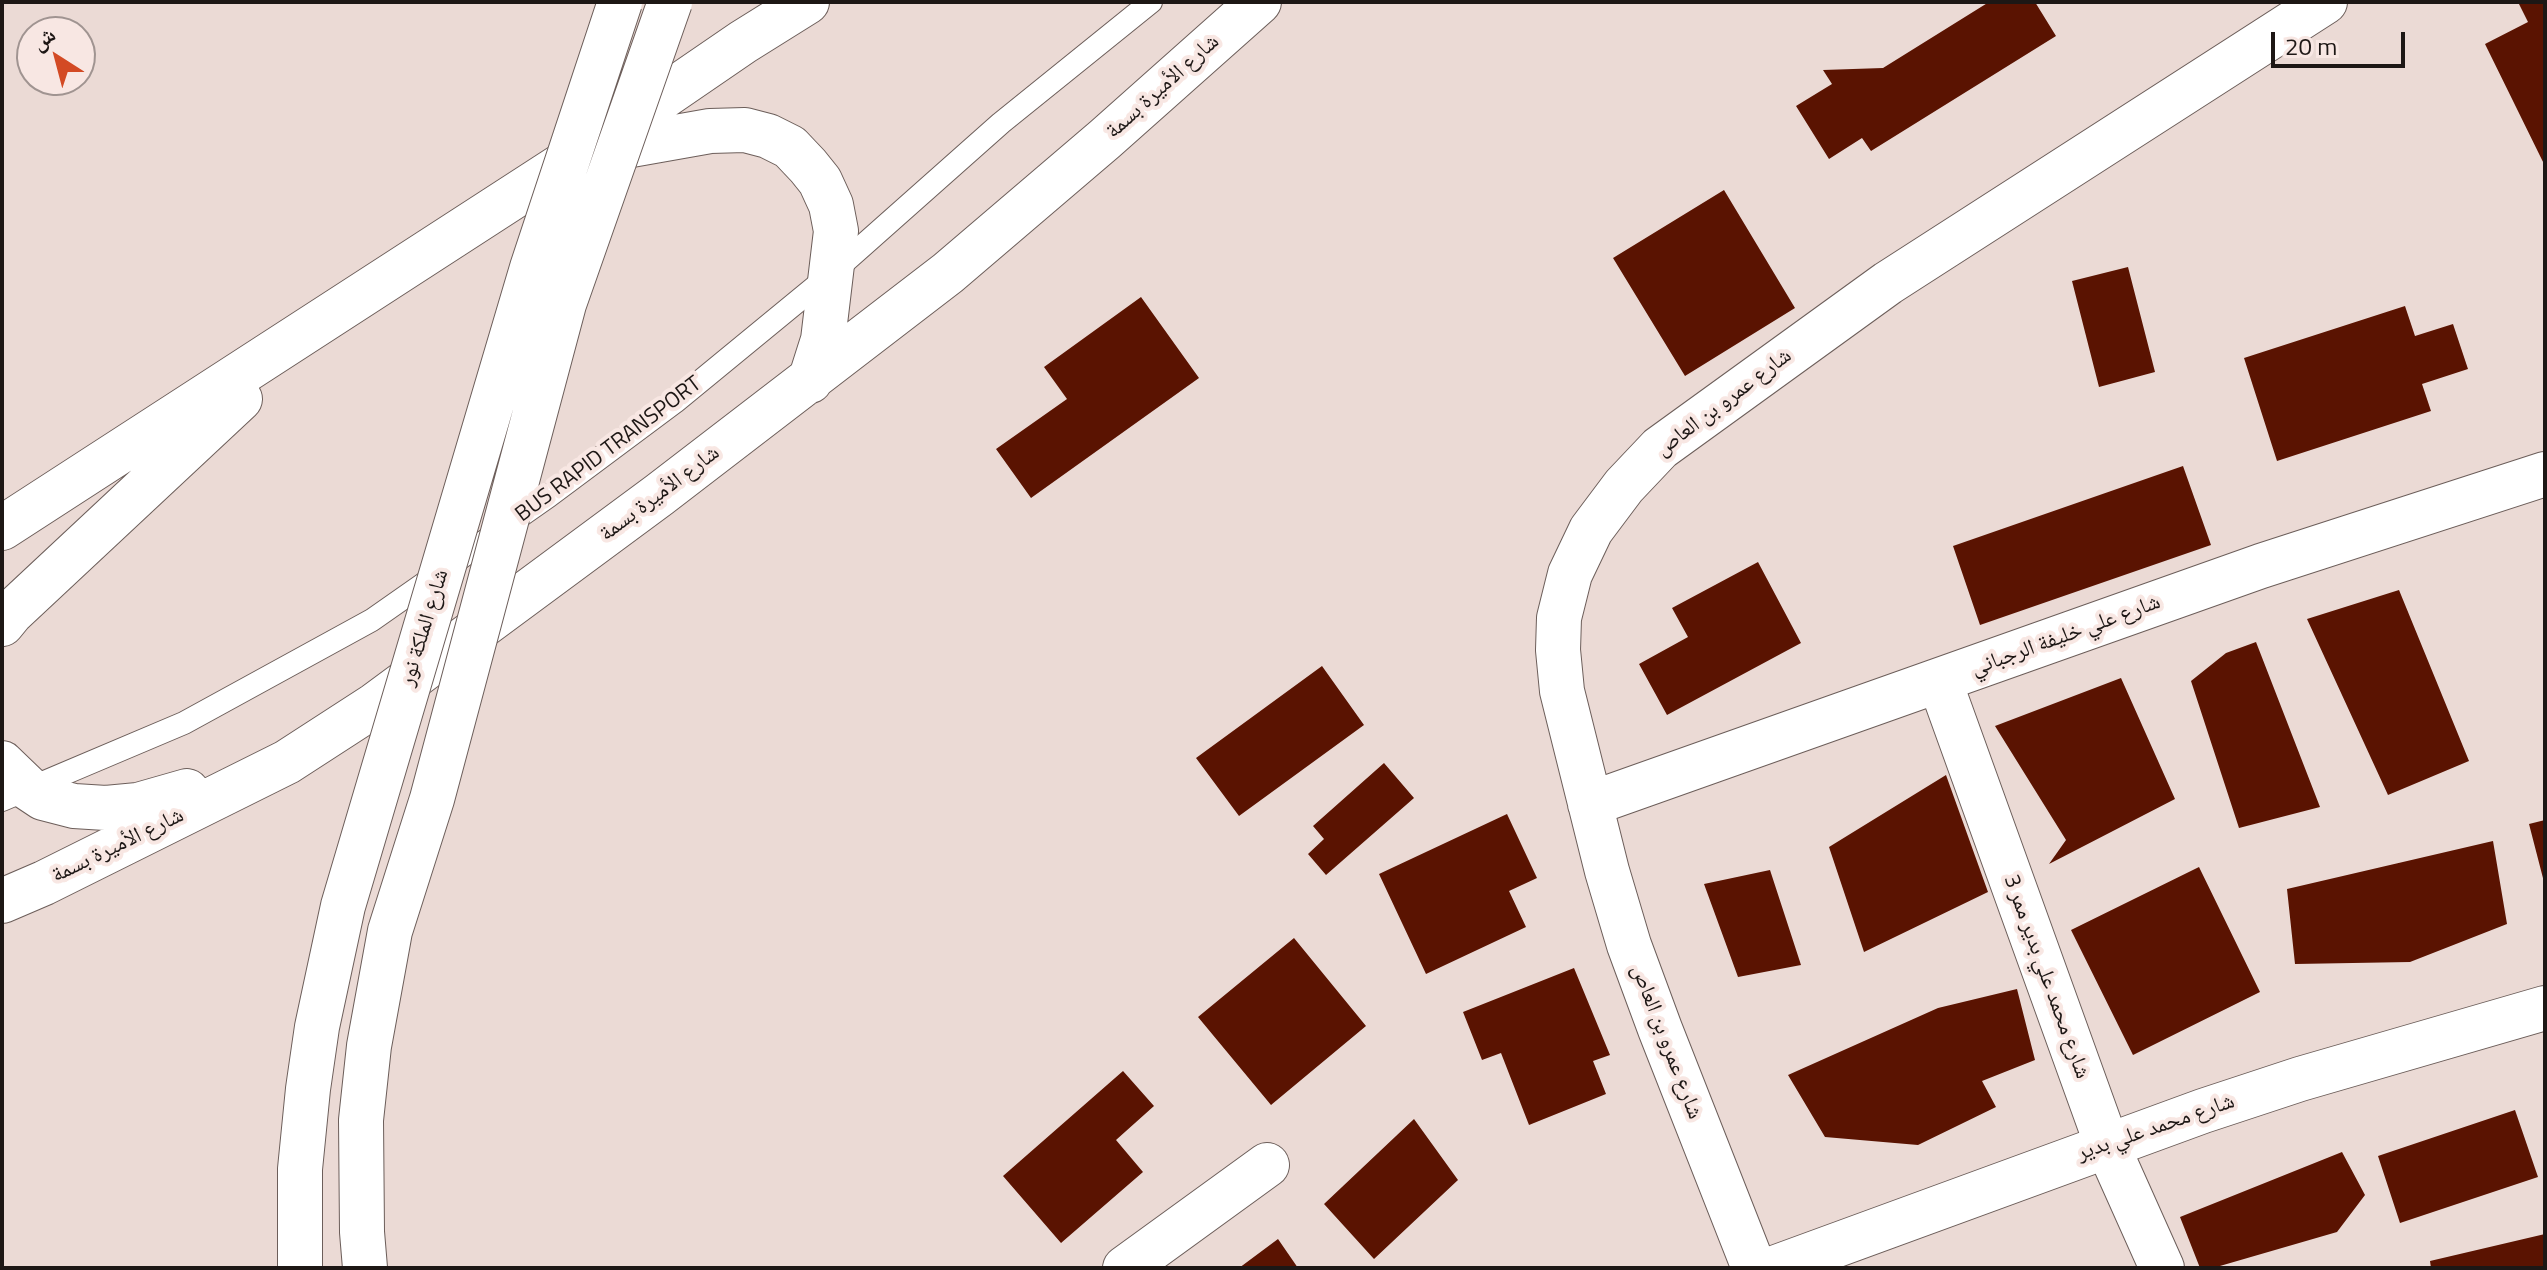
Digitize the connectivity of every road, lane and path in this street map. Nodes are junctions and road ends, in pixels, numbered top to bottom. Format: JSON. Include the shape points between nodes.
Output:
{"nodes":[{"id":1,"x":620,"y":2,"type":"edge"},
{"id":2,"x":670,"y":2,"type":"edge"},
{"id":3,"x":807,"y":2,"type":"edge"},
{"id":4,"x":1151,"y":2,"type":"edge"},
{"id":5,"x":1259,"y":2,"type":"edge"},
{"id":6,"x":2325,"y":2,"type":"edge"},
{"id":7,"x":581,"y":153,"type":"junction"},
{"id":8,"x":832,"y":273,"type":"junction"},
{"id":9,"x":344,"y":307,"type":"junction"},
{"id":10,"x":810,"y":381,"type":"junction"},
{"id":11,"x":2545,"y":474,"type":"edge"},
{"id":12,"x":2,"y":528,"type":"edge"},
{"id":13,"x":2,"y":624,"type":"edge"},
{"id":14,"x":1940,"y":682,"type":"junction"},
{"id":15,"x":287,"y":762,"type":"junction"},
{"id":16,"x":11,"y":784,"type":"edge"},
{"id":17,"x":1590,"y":804,"type":"junction"},
{"id":18,"x":2,"y":901,"type":"edge"},
{"id":19,"x":2545,"y":1008,"type":"edge"},
{"id":20,"x":2107,"y":1145,"type":"junction"},
{"id":21,"x":1267,"y":1165,"type":"dead end"},
{"id":22,"x":300,"y":1268,"type":"edge"},
{"id":23,"x":365,"y":1268,"type":"edge"},
{"id":24,"x":1125,"y":1268,"type":"edge"},
{"id":25,"x":1754,"y":1268,"type":"edge"},
{"id":26,"x":1774,"y":1268,"type":"edge"},
{"id":27,"x":2162,"y":1268,"type":"edge"}],
"edges":[{"from":1,"to":22,"type":"main road","name":"شارع الملكة نور","bridge":true,"via":[[532,268],[343,906],[308,1089],[300,1169]]},
{"from":2,"to":23,"type":"main road","bridge":true,"via":[[564,304],[432,799],[390,931],[361,1120]]},
{"from":3,"to":7,"type":"main road"},
{"from":4,"to":8,"type":"lane","name":"BUS RAPID TRANSPORT","via":[[1001,123]]},
{"from":5,"to":10,"type":"main road","name":"شارع الأميرة بسمة","via":[[948,273]]},
{"from":6,"to":17,"type":"main road","name":"شارع عمرو بن العاص","via":[[1888,283],[1660,448],[1624,486],[1580,552],[1559,618],[1562,691]]},
{"from":7,"to":8,"type":"main road","via":[[710,131],[745,130],[768,136],[790,147],[826,193],[836,231]]},
{"from":7,"to":9,"type":"main road"},
{"from":8,"to":10,"type":"main road","via":[[823,340]]},
{"from":8,"to":16,"type":"lane","name":"BUS RAPID TRANSPORT","via":[[675,402],[372,620],[184,723]]},
{"from":9,"to":12,"type":"main road"},
{"from":9,"to":13,"type":"main road"},
{"from":10,"to":15,"type":"main road","name":"شارع الأميرة بسمة","via":[[375,705]]},
{"from":11,"to":14,"type":"main road","name":"شارع علي خليفة الرجباني","via":[[2261,566]]},
{"from":14,"to":17,"type":"main road","name":"شارع علي خليفة الرجباني"},
{"from":14,"to":20,"type":"main road","name":"شارع محمد علي بدير ممر 3"},
{"from":15,"to":16,"type":"main road","via":[[138,805],[106,808],[74,806]]},
{"from":15,"to":18,"type":"main road","name":"شارع الأميرة بسمة"},
{"from":17,"to":25,"type":"main road","name":"شارع عمرو بن العاص","via":[[1629,945]]},
{"from":19,"to":20,"type":"main road","name":"شارع محمد علي بدير","via":[[2300,1079]]},
{"from":20,"to":26,"type":"main road","name":"شارع محمد علي بدير"},
{"from":20,"to":27,"type":"main road","name":"شارع محمد علي بدير ممر 3"},
{"from":21,"to":24,"type":"main road"}]}
